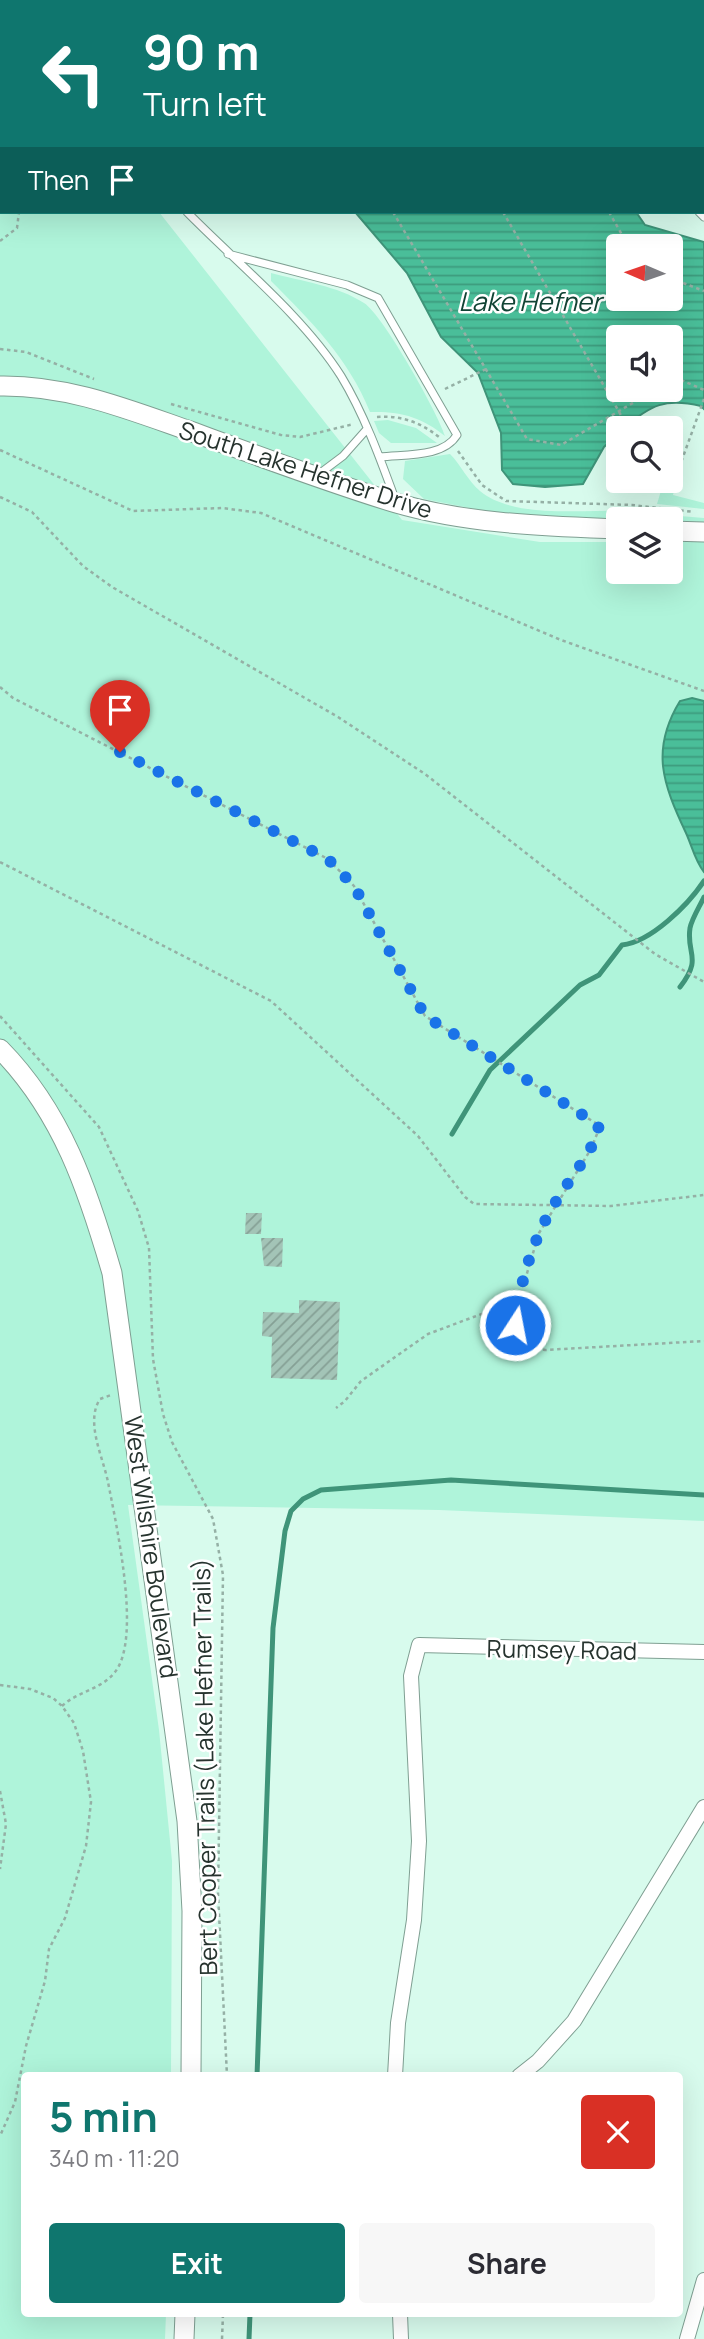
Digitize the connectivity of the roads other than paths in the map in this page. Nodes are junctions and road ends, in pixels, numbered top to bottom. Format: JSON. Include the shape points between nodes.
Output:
{"nodes":[{"id":1,"x":189,"y":214,"type":"edge"},
{"id":2,"x":228,"y":254,"type":"junction"},
{"id":3,"x":0,"y":386,"type":"edge"},
{"id":4,"x":367,"y":429,"type":"junction"},
{"id":5,"x":380,"y":457,"type":"junction"},
{"id":6,"x":315,"y":476,"type":"junction"},
{"id":7,"x":397,"y":503,"type":"junction"},
{"id":8,"x":606,"y":528,"type":"edge"},
{"id":9,"x":683,"y":531,"type":"edge"},
{"id":10,"x":704,"y":532,"type":"edge"},
{"id":11,"x":0,"y":1049,"type":"edge"},
{"id":12,"x":704,"y":1652,"type":"edge"},
{"id":13,"x":704,"y":1807,"type":"edge"},
{"id":14,"x":191,"y":2072,"type":"edge"},
{"id":15,"x":395,"y":2072,"type":"edge"},
{"id":16,"x":524,"y":2072,"type":"edge"},
{"id":17,"x":704,"y":2280,"type":"edge"},
{"id":18,"x":185,"y":2317,"type":"edge"},
{"id":19,"x":400,"y":2317,"type":"edge"},
{"id":20,"x":184,"y":2339,"type":"edge"},
{"id":21,"x":401,"y":2339,"type":"edge"},
{"id":22,"x":687,"y":2339,"type":"edge"}],
"edges":[{"from":1,"to":2,"type":"lane"},
{"from":2,"to":4,"type":"lane","via":[[329,360]]},
{"from":2,"to":5,"type":"lane","via":[[347,285],[378,298],[457,435],[450,446]]},
{"from":3,"to":6,"type":"street","name":"South Lake Hefner Drive","via":[[34,385],[77,392]]},
{"from":4,"to":5,"type":"lane"},
{"from":4,"to":6,"type":"lane","via":[[333,465]]},
{"from":5,"to":7,"type":"lane"},
{"from":6,"to":7,"type":"street","name":"South Lake Hefner Drive"},
{"from":7,"to":8,"type":"street","name":"South Lake Hefner Drive","via":[[506,523]]},
{"from":9,"to":10,"type":"street"},
{"from":11,"to":14,"type":"street","name":"West Wilshire Boulevard","via":[[51,1115],[87,1187],[112,1273],[187,1821],[192,1911]]},
{"from":12,"to":15,"type":"street","name":"Rumsey Road","via":[[419,1645],[411,1676],[418,1854]]},
{"from":13,"to":16,"type":"street","via":[[574,2021]]},
{"from":17,"to":22,"type":"street"},
{"from":18,"to":20,"type":"street"},
{"from":19,"to":21,"type":"street"}]}
